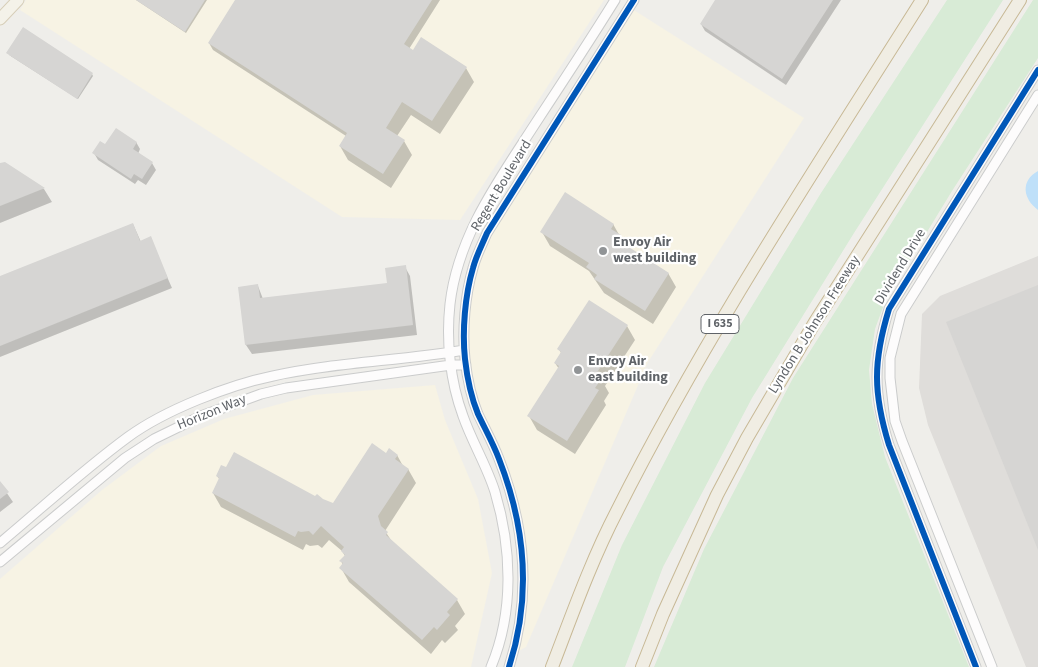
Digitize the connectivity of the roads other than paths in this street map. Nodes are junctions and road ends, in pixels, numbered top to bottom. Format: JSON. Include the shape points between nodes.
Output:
{"nodes":[{"id":1,"x":18,"y":0,"type":"edge"},
{"id":2,"x":615,"y":0,"type":"edge"},
{"id":3,"x":634,"y":0,"type":"edge"},
{"id":4,"x":922,"y":0,"type":"edge"},
{"id":5,"x":1020,"y":0,"type":"edge"},
{"id":6,"x":0,"y":19,"type":"edge"},
{"id":7,"x":1038,"y":70,"type":"edge"},
{"id":8,"x":1038,"y":96,"type":"edge"},
{"id":9,"x":957,"y":200,"type":"junction"},
{"id":10,"x":968,"y":207,"type":"junction"},
{"id":11,"x":464,"y":350,"type":"junction"},
{"id":12,"x":450,"y":353,"type":"junction"},
{"id":13,"x":450,"y":365,"type":"junction"},
{"id":14,"x":466,"y":365,"type":"junction"},
{"id":15,"x":229,"y":388,"type":"junction"},
{"id":16,"x":235,"y":403,"type":"junction"},
{"id":17,"x":1,"y":542,"type":"edge"},
{"id":18,"x":16,"y":548,"type":"junction"},
{"id":19,"x":3,"y":559,"type":"edge"},
{"id":20,"x":491,"y":667,"type":"edge"},
{"id":21,"x":509,"y":667,"type":"edge"},
{"id":22,"x":552,"y":667,"type":"edge"},
{"id":23,"x":642,"y":667,"type":"edge"},
{"id":24,"x":976,"y":667,"type":"edge"},
{"id":25,"x":992,"y":667,"type":"edge"}],
"edges":[{"from":1,"to":6,"type":"main road"},
{"from":2,"to":12,"type":"street","name":"Regent Boulevard","via":[[483,205],[464,246],[454,279],[450,305]]},
{"from":3,"to":11,"type":"street","name":"Regent Boulevard","via":[[486,233],[468,289]]},
{"from":4,"to":22,"type":"highway","number":"I 635","via":[[737,294],[671,409],[616,512],[580,592]]},
{"from":5,"to":23,"type":"highway","name":"Lyndon B Johnson Freeway","via":[[820,314],[752,429],[717,495]]},
{"from":7,"to":9,"type":"street","name":"Dividend Drive"},
{"from":8,"to":10,"type":"street","name":"Dividend Drive"},
{"from":9,"to":10,"type":"street"},
{"from":9,"to":24,"type":"street","name":"Dividend Drive","via":[[888,309],[876,356],[876,378],[882,424],[889,445]]},
{"from":10,"to":25,"type":"street","name":"Dividend Drive","via":[[901,314],[890,358],[890,378],[902,441]]},
{"from":11,"to":12,"type":"street","name":"Horizon Way"},
{"from":11,"to":14,"type":"street","name":"Regent Boulevard"},
{"from":12,"to":13,"type":"street","name":"Regent Boulevard"},
{"from":12,"to":15,"type":"street","name":"Horizon Way","via":[[298,371]]},
{"from":13,"to":14,"type":"street","name":"Horizon Way"},
{"from":13,"to":16,"type":"street","name":"Horizon Way","via":[[286,388]]},
{"from":13,"to":20,"type":"street","name":"Regent Boulevard","via":[[461,410],[495,492],[505,538],[508,564],[506,608]]},
{"from":14,"to":21,"type":"street","name":"Regent Boulevard","via":[[473,400],[506,478],[520,525],[524,573],[521,610]]},
{"from":15,"to":16,"type":"street"},
{"from":15,"to":17,"type":"street","name":"Horizon Way","via":[[129,436]]},
{"from":16,"to":18,"type":"street","name":"Horizon Way","via":[[154,439],[125,458]]},
{"from":17,"to":18,"type":"street"},
{"from":17,"to":19,"type":"street"},
{"from":18,"to":19,"type":"street","name":"Horizon Way"}]}
